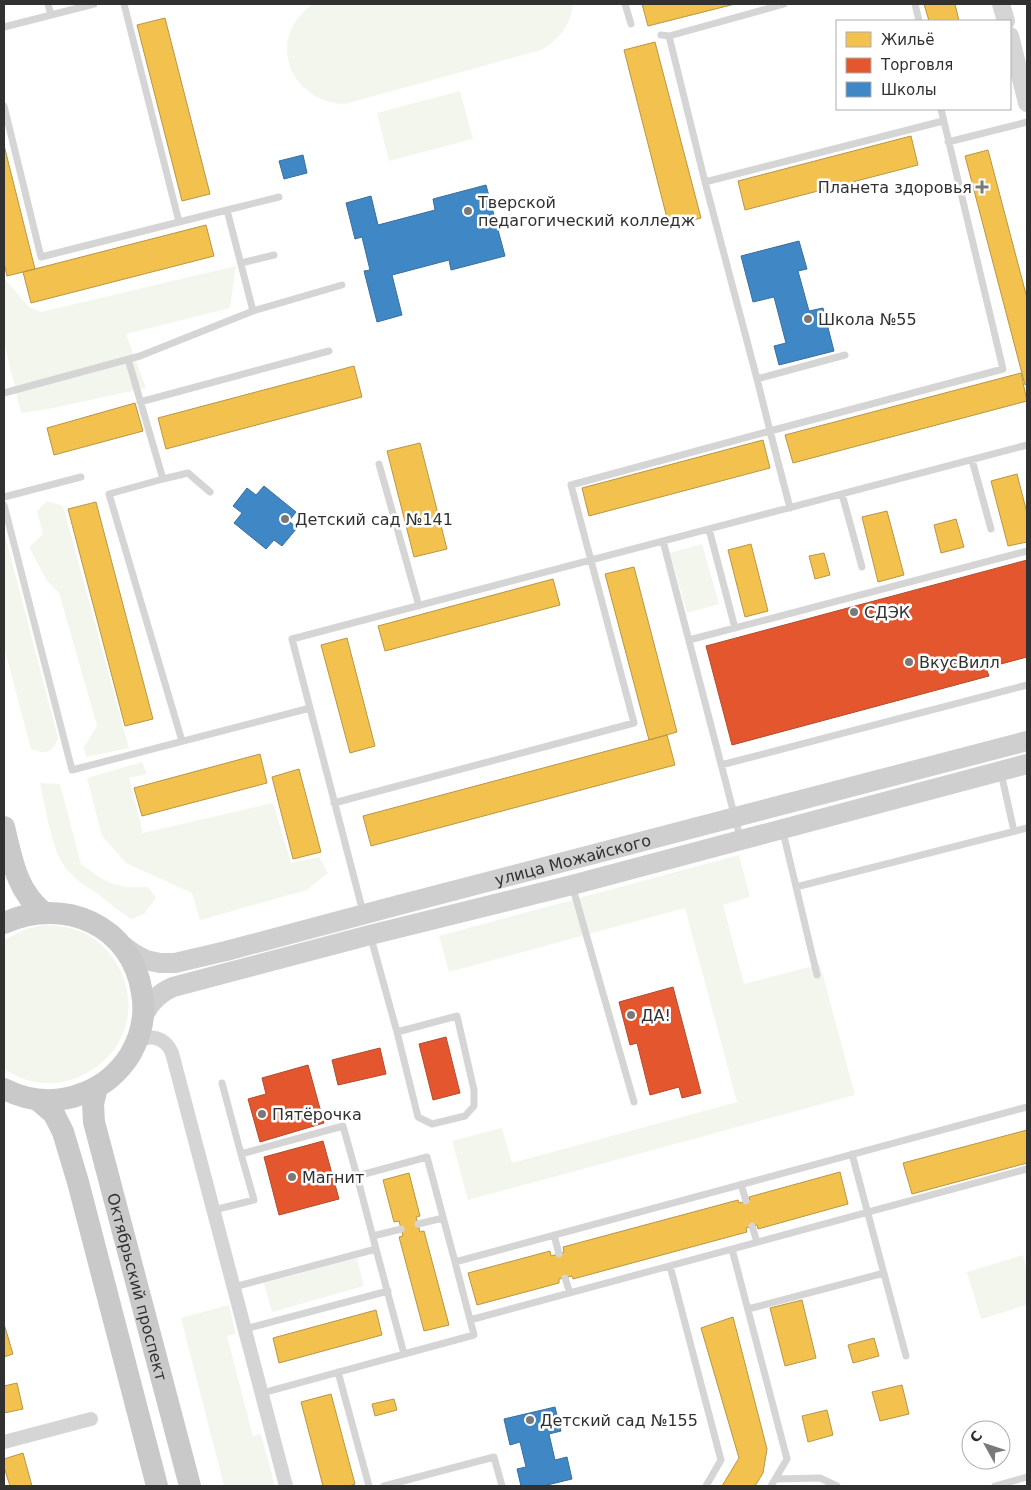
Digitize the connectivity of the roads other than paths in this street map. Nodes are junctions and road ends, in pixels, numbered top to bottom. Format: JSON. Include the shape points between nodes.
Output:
{"nodes":[{"id":1,"x":48,"y":4,"type":"edge"},
{"id":2,"x":94,"y":4,"type":"edge"},
{"id":3,"x":124,"y":4,"type":"edge"},
{"id":4,"x":625,"y":4,"type":"edge"},
{"id":5,"x":784,"y":4,"type":"edge"},
{"id":6,"x":915,"y":4,"type":"edge"},
{"id":7,"x":1001,"y":4,"type":"edge"},
{"id":8,"x":51,"y":15,"type":"junction"},
{"id":9,"x":919,"y":20,"type":"edge"},
{"id":10,"x":1006,"y":20,"type":"edge"},
{"id":11,"x":631,"y":24,"type":"dead end"},
{"id":12,"x":4,"y":27,"type":"edge"},
{"id":13,"x":1011,"y":40,"type":"edge"},
{"id":14,"x":1027,"y":103,"type":"edge"},
{"id":15,"x":4,"y":106,"type":"edge"},
{"id":16,"x":941,"y":110,"type":"edge"},
{"id":17,"x":944,"y":120,"type":"junction"},
{"id":18,"x":1027,"y":122,"type":"edge"},
{"id":19,"x":948,"y":142,"type":"junction"},
{"id":20,"x":705,"y":182,"type":"junction"},
{"id":21,"x":279,"y":197,"type":"dead end"},
{"id":22,"x":227,"y":210,"type":"junction"},
{"id":23,"x":179,"y":222,"type":"junction"},
{"id":24,"x":274,"y":255,"type":"dead end"},
{"id":25,"x":241,"y":263,"type":"junction"},
{"id":26,"x":342,"y":285,"type":"dead end"},
{"id":27,"x":253,"y":311,"type":"junction"},
{"id":28,"x":329,"y":351,"type":"dead end"},
{"id":29,"x":845,"y":355,"type":"dead end"},
{"id":30,"x":128,"y":359,"type":"junction"},
{"id":31,"x":757,"y":379,"type":"junction"},
{"id":32,"x":4,"y":393,"type":"edge"},
{"id":33,"x":140,"y":402,"type":"junction"},
{"id":34,"x":770,"y":432,"type":"junction"},
{"id":35,"x":1027,"y":445,"type":"edge"},
{"id":36,"x":972,"y":460,"type":"junction"},
{"id":37,"x":379,"y":464,"type":"dead end"},
{"id":38,"x":81,"y":477,"type":"dead end"},
{"id":39,"x":163,"y":479,"type":"junction"},
{"id":40,"x":210,"y":492,"type":"dead end"},
{"id":41,"x":842,"y":494,"type":"junction"},
{"id":42,"x":4,"y":497,"type":"edge"},
{"id":43,"x":4,"y":505,"type":"edge"},
{"id":44,"x":790,"y":508,"type":"junction"},
{"id":45,"x":709,"y":529,"type":"junction"},
{"id":46,"x":991,"y":529,"type":"dead end"},
{"id":47,"x":663,"y":541,"type":"junction"},
{"id":48,"x":1027,"y":551,"type":"edge"},
{"id":49,"x":591,"y":560,"type":"junction"},
{"id":50,"x":862,"y":567,"type":"dead end"},
{"id":51,"x":419,"y":606,"type":"junction"},
{"id":52,"x":735,"y":628,"type":"junction"},
{"id":53,"x":689,"y":640,"type":"junction"},
{"id":54,"x":1027,"y":685,"type":"edge"},
{"id":55,"x":310,"y":708,"type":"junction"},
{"id":56,"x":182,"y":741,"type":"junction"},
{"id":57,"x":1027,"y":741,"type":"edge"},
{"id":58,"x":1027,"y":764,"type":"edge"},
{"id":59,"x":722,"y":765,"type":"junction"},
{"id":60,"x":1000,"y":772,"type":"junction"},
{"id":61,"x":334,"y":803,"type":"junction"},
{"id":62,"x":735,"y":817,"type":"junction"},
{"id":63,"x":4,"y":827,"type":"edge"},
{"id":64,"x":1027,"y":828,"type":"edge"},
{"id":65,"x":782,"y":829,"type":"junction"},
{"id":66,"x":1014,"y":831,"type":"junction"},
{"id":67,"x":741,"y":840,"type":"junction"},
{"id":68,"x":572,"y":885,"type":"junction"},
{"id":69,"x":796,"y":887,"type":"junction"},
{"id":70,"x":43,"y":912,"type":"junction"},
{"id":71,"x":364,"y":914,"type":"junction"},
{"id":72,"x":4,"y":923,"type":"edge"},
{"id":73,"x":370,"y":935,"type":"junction"},
{"id":74,"x":121,"y":944,"type":"junction"},
{"id":75,"x":817,"y":975,"type":"dead end"},
{"id":76,"x":144,"y":1015,"type":"junction"},
{"id":77,"x":397,"y":1032,"type":"junction"},
{"id":78,"x":136,"y":1043,"type":"junction"},
{"id":79,"x":222,"y":1083,"type":"dead end"},
{"id":80,"x":96,"y":1088,"type":"junction"},
{"id":81,"x":4,"y":1089,"type":"edge"},
{"id":82,"x":39,"y":1101,"type":"junction"},
{"id":83,"x":634,"y":1102,"type":"dead end"},
{"id":84,"x":1027,"y":1107,"type":"edge"},
{"id":85,"x":241,"y":1154,"type":"junction"},
{"id":86,"x":852,"y":1154,"type":"junction"},
{"id":87,"x":1027,"y":1169,"type":"edge"},
{"id":88,"x":357,"y":1176,"type":"junction"},
{"id":89,"x":741,"y":1184,"type":"junction"},
{"id":90,"x":746,"y":1201,"type":"dead end"},
{"id":91,"x":214,"y":1210,"type":"junction"},
{"id":92,"x":867,"y":1212,"type":"junction"},
{"id":93,"x":443,"y":1218,"type":"junction"},
{"id":94,"x":418,"y":1224,"type":"dead end"},
{"id":95,"x":752,"y":1226,"type":"dead end"},
{"id":96,"x":401,"y":1229,"type":"dead end"},
{"id":97,"x":554,"y":1235,"type":"junction"},
{"id":98,"x":373,"y":1236,"type":"junction"},
{"id":99,"x":757,"y":1242,"type":"junction"},
{"id":100,"x":376,"y":1249,"type":"junction"},
{"id":101,"x":732,"y":1249,"type":"junction"},
{"id":102,"x":559,"y":1254,"type":"dead end"},
{"id":103,"x":455,"y":1262,"type":"junction"},
{"id":104,"x":670,"y":1266,"type":"junction"},
{"id":105,"x":884,"y":1273,"type":"junction"},
{"id":106,"x":566,"y":1278,"type":"dead end"},
{"id":107,"x":234,"y":1287,"type":"junction"},
{"id":108,"x":388,"y":1291,"type":"junction"},
{"id":109,"x":570,"y":1293,"type":"junction"},
{"id":110,"x":748,"y":1309,"type":"junction"},
{"id":111,"x":470,"y":1320,"type":"junction"},
{"id":112,"x":245,"y":1329,"type":"junction"},
{"id":113,"x":404,"y":1354,"type":"junction"},
{"id":114,"x":906,"y":1356,"type":"dead end"},
{"id":115,"x":338,"y":1372,"type":"junction"},
{"id":116,"x":262,"y":1393,"type":"junction"},
{"id":117,"x":91,"y":1419,"type":"dead end"},
{"id":118,"x":4,"y":1442,"type":"edge"},
{"id":119,"x":1027,"y":1477,"type":"edge"},
{"id":120,"x":776,"y":1479,"type":"junction"},
{"id":121,"x":1013,"y":1484,"type":"edge"},
{"id":122,"x":157,"y":1486,"type":"edge"},
{"id":123,"x":190,"y":1486,"type":"edge"},
{"id":124,"x":286,"y":1486,"type":"edge"},
{"id":125,"x":369,"y":1486,"type":"edge"},
{"id":126,"x":384,"y":1486,"type":"edge"},
{"id":127,"x":502,"y":1486,"type":"edge"},
{"id":128,"x":706,"y":1486,"type":"edge"},
{"id":129,"x":771,"y":1486,"type":"edge"},
{"id":130,"x":837,"y":1486,"type":"edge"},
{"id":131,"x":995,"y":1486,"type":"edge"}],
"edges":[{"from":1,"to":8,"type":"lane"},
{"from":2,"to":8,"type":"lane"},
{"from":3,"to":23,"type":"lane"},
{"from":4,"to":11,"type":"lane"},
{"from":5,"to":20,"type":"lane","via":[[665,36]]},
{"from":6,"to":9,"type":"lane"},
{"from":7,"to":10,"type":"street"},
{"from":8,"to":12,"type":"lane"},
{"from":13,"to":14,"type":"street"},
{"from":15,"to":23,"type":"lane","via":[[41,257]]},
{"from":16,"to":17,"type":"lane"},
{"from":17,"to":19,"type":"lane"},
{"from":17,"to":20,"type":"lane"},
{"from":18,"to":19,"type":"lane"},
{"from":19,"to":34,"type":"lane","via":[[1003,369]]},
{"from":20,"to":31,"type":"lane"},
{"from":21,"to":22,"type":"lane"},
{"from":22,"to":23,"type":"lane"},
{"from":22,"to":25,"type":"lane"},
{"from":24,"to":25,"type":"lane"},
{"from":25,"to":27,"type":"lane"},
{"from":26,"to":27,"type":"lane"},
{"from":27,"to":30,"type":"lane"},
{"from":28,"to":33,"type":"lane"},
{"from":29,"to":31,"type":"lane"},
{"from":30,"to":32,"type":"lane"},
{"from":30,"to":33,"type":"lane"},
{"from":31,"to":34,"type":"lane"},
{"from":33,"to":39,"type":"lane"},
{"from":34,"to":44,"type":"lane"},
{"from":34,"to":49,"type":"lane","via":[[571,485]]},
{"from":35,"to":36,"type":"lane"},
{"from":36,"to":41,"type":"lane"},
{"from":36,"to":46,"type":"lane"},
{"from":37,"to":51,"type":"lane"},
{"from":38,"to":42,"type":"lane"},
{"from":39,"to":40,"type":"lane","via":[[188,473]]},
{"from":39,"to":56,"type":"lane","via":[[109,494]]},
{"from":41,"to":44,"type":"lane"},
{"from":41,"to":50,"type":"lane"},
{"from":43,"to":56,"type":"lane","via":[[72,770]]},
{"from":44,"to":45,"type":"lane"},
{"from":45,"to":47,"type":"lane"},
{"from":45,"to":52,"type":"lane"},
{"from":47,"to":49,"type":"lane"},
{"from":47,"to":53,"type":"lane"},
{"from":48,"to":52,"type":"lane"},
{"from":49,"to":51,"type":"lane"},
{"from":49,"to":61,"type":"lane","via":[[634,724]]},
{"from":51,"to":55,"type":"lane","via":[[292,639]]},
{"from":52,"to":53,"type":"lane"},
{"from":53,"to":59,"type":"lane"},
{"from":54,"to":59,"type":"lane"},
{"from":55,"to":56,"type":"lane"},
{"from":55,"to":61,"type":"lane"},
{"from":57,"to":62,"type":"main road","name":"улица Можайского"},
{"from":58,"to":60,"type":"main road","name":"улица Можайского"},
{"from":59,"to":62,"type":"lane"},
{"from":60,"to":65,"type":"main road","name":"улица Можайского"},
{"from":60,"to":66,"type":"lane"},
{"from":61,"to":71,"type":"lane"},
{"from":62,"to":67,"type":"lane"},
{"from":62,"to":71,"type":"main road","name":"улица Можайского"},
{"from":63,"to":70,"type":"main road","via":[[20,885]]},
{"from":64,"to":66,"type":"lane"},
{"from":65,"to":67,"type":"main road","name":"улица Можайского"},
{"from":65,"to":69,"type":"lane"},
{"from":66,"to":69,"type":"lane"},
{"from":67,"to":68,"type":"main road","name":"улица Можайского"},
{"from":68,"to":73,"type":"main road","name":"улица Можайского"},
{"from":68,"to":83,"type":"lane"},
{"from":69,"to":75,"type":"lane"},
{"from":70,"to":72,"type":"main road"},
{"from":70,"to":74,"type":"main road","via":[[62,913],[90,921]]},
{"from":71,"to":74,"type":"main road","name":"улица Можайского","via":[[175,963],[146,960]]},
{"from":73,"to":76,"type":"main road","name":"улица Можайского","via":[[173,987],[157,996]]},
{"from":73,"to":77,"type":"lane"},
{"from":74,"to":76,"type":"main road","via":[[139,978]]},
{"from":76,"to":78,"type":"main road"},
{"from":77,"to":77,"type":"lane","via":[[418,1117],[432,1124],[466,1116],[474,1106],[474,1090],[457,1016]]},
{"from":78,"to":80,"type":"main road","via":[[120,1068]]},
{"from":78,"to":91,"type":"street","via":[[143,1038],[159,1038],[172,1052]]},
{"from":79,"to":85,"type":"lane"},
{"from":80,"to":82,"type":"main road","via":[[69,1098]]},
{"from":80,"to":123,"type":"main road","name":"Октябрьский проспект","via":[[94,1122]]},
{"from":81,"to":82,"type":"main road"},
{"from":82,"to":122,"type":"main road","name":"Октябрьский проспект","via":[[54,1114],[63,1132]]},
{"from":84,"to":86,"type":"lane"},
{"from":85,"to":88,"type":"lane","via":[[343,1126]]},
{"from":85,"to":91,"type":"lane","via":[[254,1200]]},
{"from":86,"to":89,"type":"lane"},
{"from":86,"to":92,"type":"lane"},
{"from":87,"to":92,"type":"lane"},
{"from":88,"to":93,"type":"lane","via":[[427,1157]]},
{"from":88,"to":98,"type":"lane"},
{"from":89,"to":90,"type":"lane"},
{"from":89,"to":97,"type":"lane"},
{"from":91,"to":107,"type":"street"},
{"from":92,"to":99,"type":"lane"},
{"from":92,"to":105,"type":"lane"},
{"from":93,"to":94,"type":"lane"},
{"from":93,"to":103,"type":"lane"},
{"from":95,"to":99,"type":"lane"},
{"from":96,"to":98,"type":"lane"},
{"from":97,"to":102,"type":"lane"},
{"from":97,"to":103,"type":"lane"},
{"from":98,"to":100,"type":"lane"},
{"from":99,"to":101,"type":"lane"},
{"from":100,"to":107,"type":"lane"},
{"from":100,"to":108,"type":"lane"},
{"from":101,"to":104,"type":"lane"},
{"from":101,"to":110,"type":"lane"},
{"from":103,"to":111,"type":"lane"},
{"from":104,"to":109,"type":"lane"},
{"from":104,"to":128,"type":"lane","via":[[721,1460]]},
{"from":105,"to":110,"type":"lane"},
{"from":105,"to":114,"type":"lane"},
{"from":106,"to":109,"type":"lane"},
{"from":107,"to":112,"type":"street"},
{"from":108,"to":112,"type":"lane"},
{"from":108,"to":113,"type":"lane"},
{"from":109,"to":111,"type":"lane"},
{"from":110,"to":120,"type":"lane","via":[[787,1459]]},
{"from":111,"to":113,"type":"lane","via":[[474,1335]]},
{"from":112,"to":116,"type":"street"},
{"from":113,"to":115,"type":"lane"},
{"from":115,"to":116,"type":"lane"},
{"from":115,"to":125,"type":"lane"},
{"from":116,"to":124,"type":"street"},
{"from":117,"to":118,"type":"street"},
{"from":119,"to":121,"type":"lane"},
{"from":120,"to":129,"type":"lane"},
{"from":120,"to":130,"type":"lane","via":[[820,1478]]},
{"from":121,"to":131,"type":"lane"},
{"from":126,"to":127,"type":"lane","via":[[494,1457]]}]}
